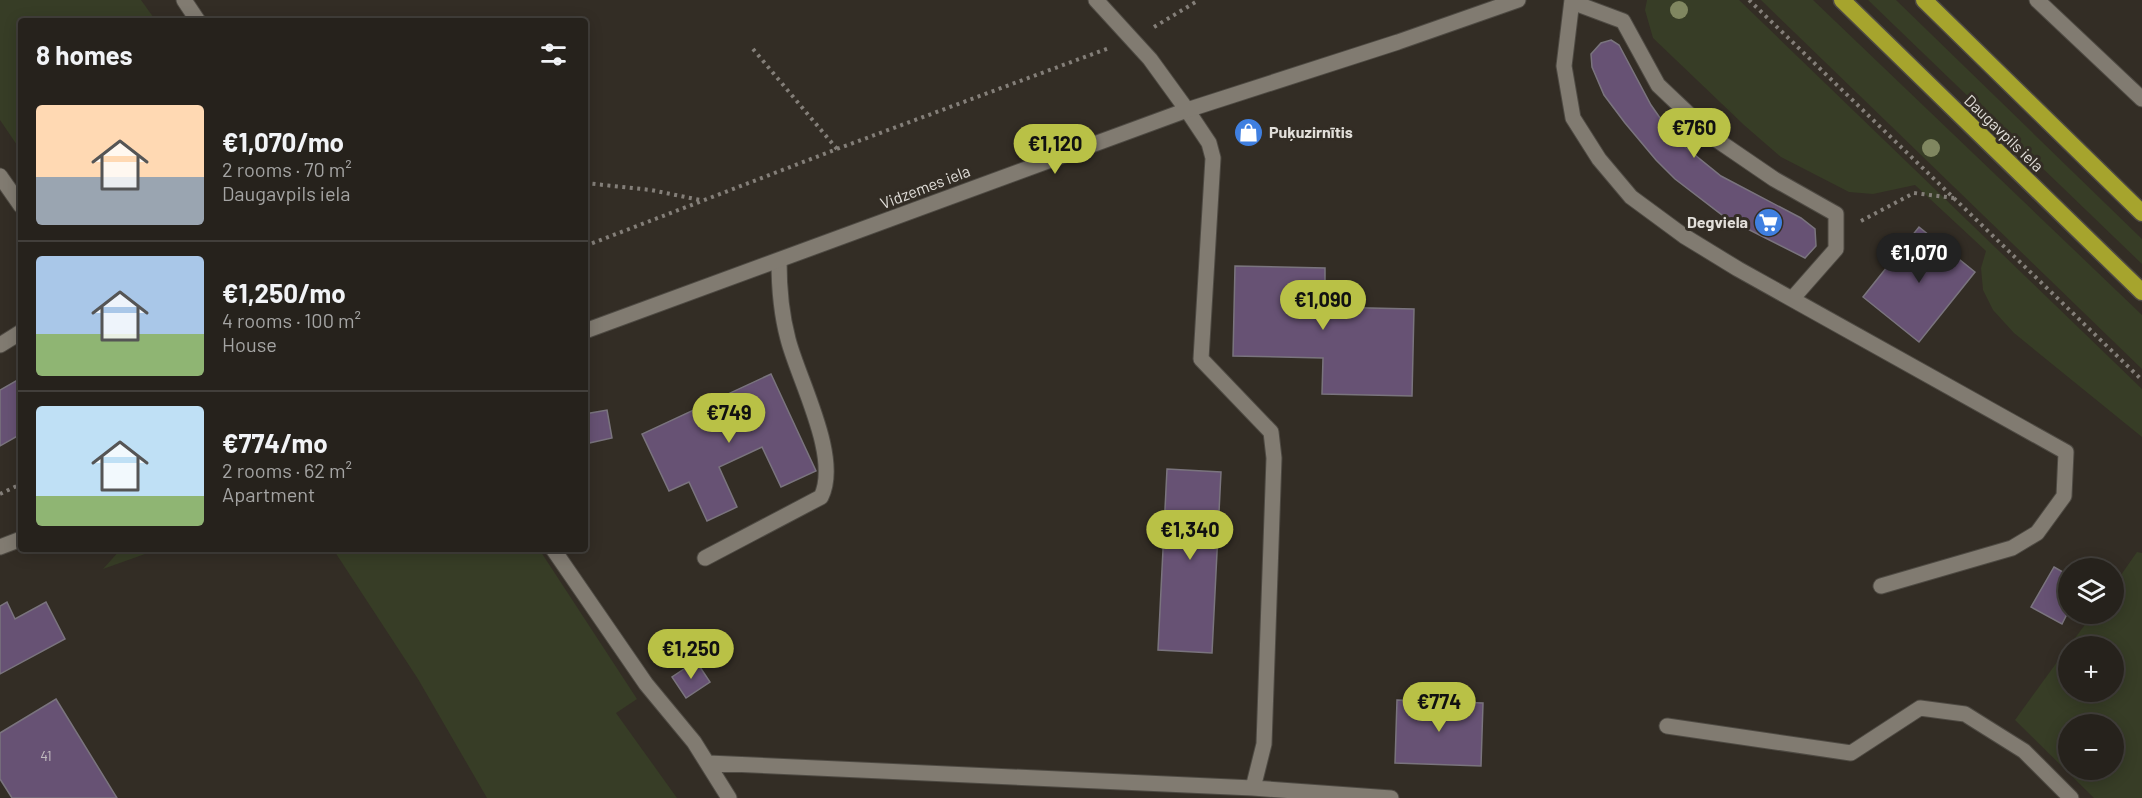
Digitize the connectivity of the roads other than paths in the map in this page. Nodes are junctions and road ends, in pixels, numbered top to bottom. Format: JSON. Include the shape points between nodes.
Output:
{"nodes":[{"id":1,"x":184,"y":0,"type":"edge"},
{"id":2,"x":1096,"y":0,"type":"edge"},
{"id":3,"x":1518,"y":0,"type":"edge"},
{"id":4,"x":1842,"y":0,"type":"edge"},
{"id":5,"x":1924,"y":0,"type":"edge"},
{"id":6,"x":2037,"y":0,"type":"edge"},
{"id":7,"x":1572,"y":1,"type":"edge"},
{"id":8,"x":196,"y":18,"type":"edge"},
{"id":9,"x":2142,"y":99,"type":"edge"},
{"id":10,"x":1187,"y":110,"type":"junction"},
{"id":11,"x":0,"y":176,"type":"edge"},
{"id":12,"x":18,"y":202,"type":"edge"},
{"id":13,"x":2142,"y":213,"type":"edge"},
{"id":14,"x":779,"y":261,"type":"junction"},
{"id":15,"x":2142,"y":292,"type":"edge"},
{"id":16,"x":1792,"y":298,"type":"junction"},
{"id":17,"x":588,"y":330,"type":"edge"},
{"id":18,"x":18,"y":334,"type":"edge"},
{"id":19,"x":0,"y":345,"type":"edge"},
{"id":20,"x":18,"y":540,"type":"edge"},
{"id":21,"x":0,"y":546,"type":"edge"},
{"id":22,"x":555,"y":552,"type":"edge"},
{"id":23,"x":705,"y":558,"type":"dead end"},
{"id":24,"x":1881,"y":586,"type":"dead end"},
{"id":25,"x":1667,"y":726,"type":"dead end"},
{"id":26,"x":708,"y":763,"type":"junction"},
{"id":27,"x":1253,"y":788,"type":"junction"},
{"id":28,"x":729,"y":798,"type":"edge"},
{"id":29,"x":1391,"y":798,"type":"edge"},
{"id":30,"x":2071,"y":798,"type":"edge"}],
"edges":[{"from":1,"to":8,"type":"street"},
{"from":2,"to":10,"type":"street","via":[[1150,59]]},
{"from":3,"to":10,"type":"street","name":"Vidzemes iela"},
{"from":4,"to":15,"type":"highway","name":"Daugavpils iela"},
{"from":5,"to":13,"type":"highway"},
{"from":6,"to":9,"type":"street"},
{"from":7,"to":16,"type":"street","via":[[1564,66],[1573,118],[1599,159],[1631,197],[1684,236]]},
{"from":7,"to":16,"type":"street","via":[[1623,21],[1658,85],[1714,138],[1774,179],[1836,214],[1836,249]]},
{"from":10,"to":14,"type":"street","name":"Vidzemes iela"},
{"from":10,"to":27,"type":"street","via":[[1209,143],[1213,158],[1201,359],[1271,432],[1274,458],[1264,744]]},
{"from":11,"to":12,"type":"street"},
{"from":14,"to":17,"type":"street","name":"Vidzemes iela"},
{"from":14,"to":23,"type":"street","via":[[780,297],[788,339],[818,426],[826,486],[820,497]]},
{"from":16,"to":24,"type":"street","via":[[2066,452],[2064,496],[2037,533],[2012,548]]},
{"from":18,"to":19,"type":"street"},
{"from":20,"to":21,"type":"street"},
{"from":22,"to":26,"type":"street","via":[[646,684]]},
{"from":25,"to":30,"type":"street","via":[[1851,753],[1920,708],[1965,714],[2024,751]]},
{"from":26,"to":27,"type":"street"},
{"from":26,"to":28,"type":"street"},
{"from":27,"to":29,"type":"street"}]}
